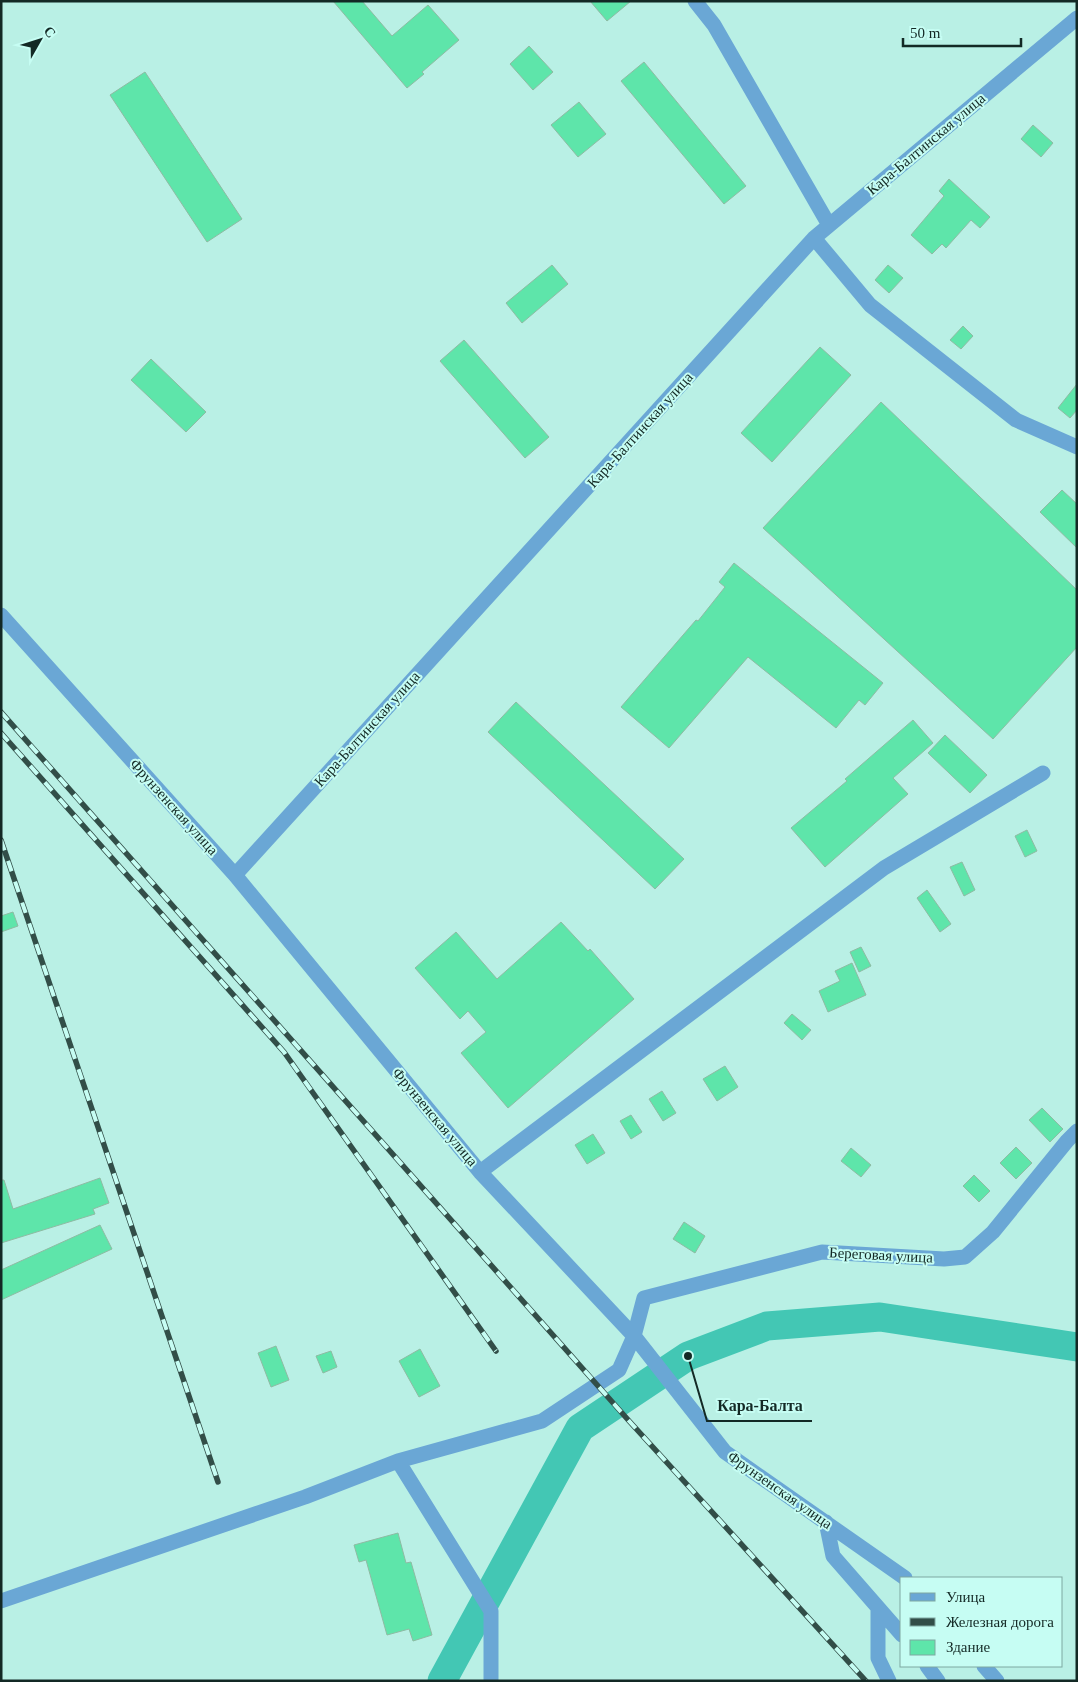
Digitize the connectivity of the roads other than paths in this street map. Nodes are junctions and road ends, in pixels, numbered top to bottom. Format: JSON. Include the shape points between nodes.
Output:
{"nodes":[{"id":1,"x":695,"y":1,"type":"edge"},
{"id":2,"x":1077,"y":18,"type":"edge"},
{"id":3,"x":829,"y":225,"type":"junction"},
{"id":4,"x":814,"y":238,"type":"junction"},
{"id":5,"x":1077,"y":447,"type":"edge"},
{"id":6,"x":1,"y":615,"type":"edge"},
{"id":7,"x":1043,"y":773,"type":"dead end"},
{"id":8,"x":235,"y":875,"type":"junction"},
{"id":9,"x":1077,"y":1131,"type":"edge"},
{"id":10,"x":480,"y":1172,"type":"junction"},
{"id":11,"x":634,"y":1336,"type":"junction"},
{"id":12,"x":398,"y":1460,"type":"junction"},
{"id":13,"x":826,"y":1522,"type":"junction"},
{"id":14,"x":904,"y":1577,"type":"edge"},
{"id":15,"x":1,"y":1602,"type":"edge"},
{"id":16,"x":878,"y":1610,"type":"junction"},
{"id":17,"x":900,"y":1633,"type":"edge"},
{"id":18,"x":928,"y":1667,"type":"edge"},
{"id":19,"x":985,"y":1667,"type":"edge"},
{"id":20,"x":490,"y":1681,"type":"edge"},
{"id":21,"x":889,"y":1681,"type":"edge"},
{"id":22,"x":938,"y":1681,"type":"edge"},
{"id":23,"x":997,"y":1681,"type":"edge"}],
"edges":[{"from":1,"to":3,"type":"street","via":[[714,25]]},
{"from":2,"to":3,"type":"street","name":"Кара-Балтинская улица"},
{"from":3,"to":4,"type":"street","name":"Кара-Балтинская улица"},
{"from":4,"to":5,"type":"street","via":[[870,305],[954,372],[1016,420]]},
{"from":4,"to":8,"type":"street","name":"Кара-Балтинская улица"},
{"from":6,"to":8,"type":"street","name":"Фрунзенская улица"},
{"from":7,"to":10,"type":"street","via":[[884,868]]},
{"from":8,"to":10,"type":"street","name":"Фрунзенская улица"},
{"from":9,"to":11,"type":"street","name":"Береговая улица","via":[[993,1232],[965,1256],[944,1259],[822,1252],[644,1298]]},
{"from":10,"to":11,"type":"street","name":"Фрунзенская улица"},
{"from":11,"to":12,"type":"street","via":[[619,1370],[542,1421]]},
{"from":11,"to":13,"type":"street","name":"Фрунзенская улица","via":[[725,1452]]},
{"from":12,"to":15,"type":"street","via":[[305,1497]]},
{"from":12,"to":20,"type":"street","via":[[491,1611]]},
{"from":13,"to":14,"type":"street","name":"Фрунзенская улица"},
{"from":13,"to":16,"type":"street","via":[[833,1556]]},
{"from":16,"to":17,"type":"street"},
{"from":16,"to":21,"type":"street","via":[[878,1658]]},
{"from":18,"to":22,"type":"street"},
{"from":19,"to":23,"type":"street"}]}
